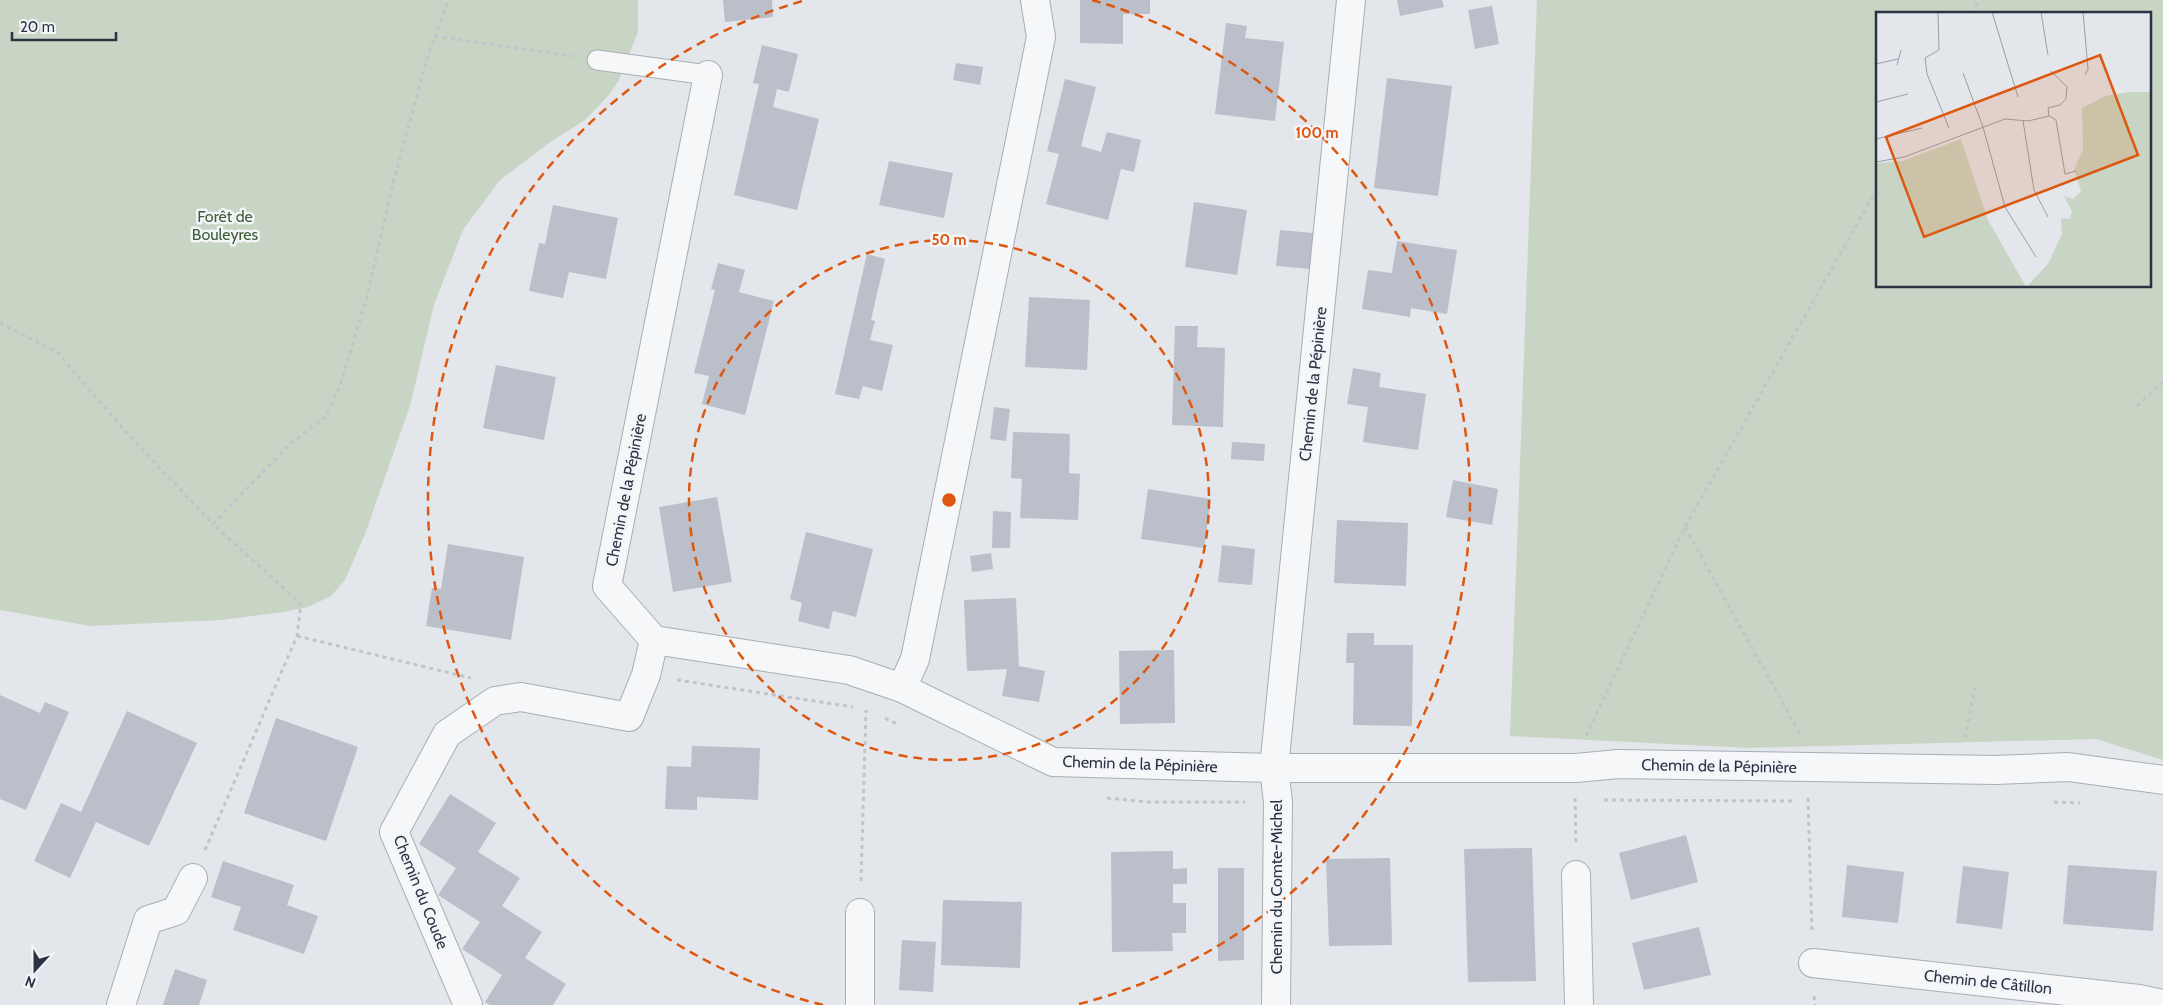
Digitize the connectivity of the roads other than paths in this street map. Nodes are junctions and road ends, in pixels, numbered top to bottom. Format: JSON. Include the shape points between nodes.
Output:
{"nodes":[{"id":1,"x":1035,"y":0,"type":"edge"},
{"id":2,"x":1351,"y":0,"type":"edge"},
{"id":3,"x":597,"y":60,"type":"road end"},
{"id":4,"x":708,"y":75,"type":"joint"},
{"id":5,"x":654,"y":640,"type":"junction"},
{"id":6,"x":902,"y":688,"type":"junction"},
{"id":7,"x":1274,"y":768,"type":"junction"},
{"id":8,"x":2163,"y":780,"type":"edge"},
{"id":9,"x":1576,"y":875,"type":"road end"},
{"id":10,"x":193,"y":878,"type":"road end"},
{"id":11,"x":860,"y":912,"type":"road end"},
{"id":12,"x":1813,"y":963,"type":"road end"},
{"id":13,"x":2163,"y":1004,"type":"edge"},
{"id":14,"x":121,"y":1005,"type":"edge"},
{"id":15,"x":468,"y":1005,"type":"edge"},
{"id":16,"x":860,"y":1005,"type":"edge"},
{"id":17,"x":1276,"y":1005,"type":"edge"},
{"id":18,"x":1579,"y":1005,"type":"edge"}],
"edges":[{"from":1,"to":6,"type":"street","via":[[1041,37],[915,659]]},
{"from":2,"to":7,"type":"street","name":"Chemin de la Pépinière"},
{"from":3,"to":4,"type":"lane"},
{"from":4,"to":5,"type":"street","name":"Chemin de la Pépinière","via":[[607,586]]},
{"from":5,"to":6,"type":"street","name":"Chemin de la Pépinière","via":[[849,670]]},
{"from":5,"to":15,"type":"street","name":"Chemin du Coude","via":[[646,675],[629,717],[521,697],[495,701],[447,734],[394,832]]},
{"from":6,"to":7,"type":"street","name":"Chemin de la Pépinière","via":[[1052,762]]},
{"from":7,"to":8,"type":"street","name":"Chemin de la Pépinière","via":[[1576,768],[1627,764],[1995,770],[2068,767]]},
{"from":7,"to":17,"type":"street","name":"Chemin du Comte-Michel","via":[[1278,802]]},
{"from":9,"to":18,"type":"street"},
{"from":10,"to":14,"type":"street","via":[[176,911],[148,920]]},
{"from":11,"to":16,"type":"street"},
{"from":12,"to":13,"type":"street","name":"Chemin de Câtillon"}]}
